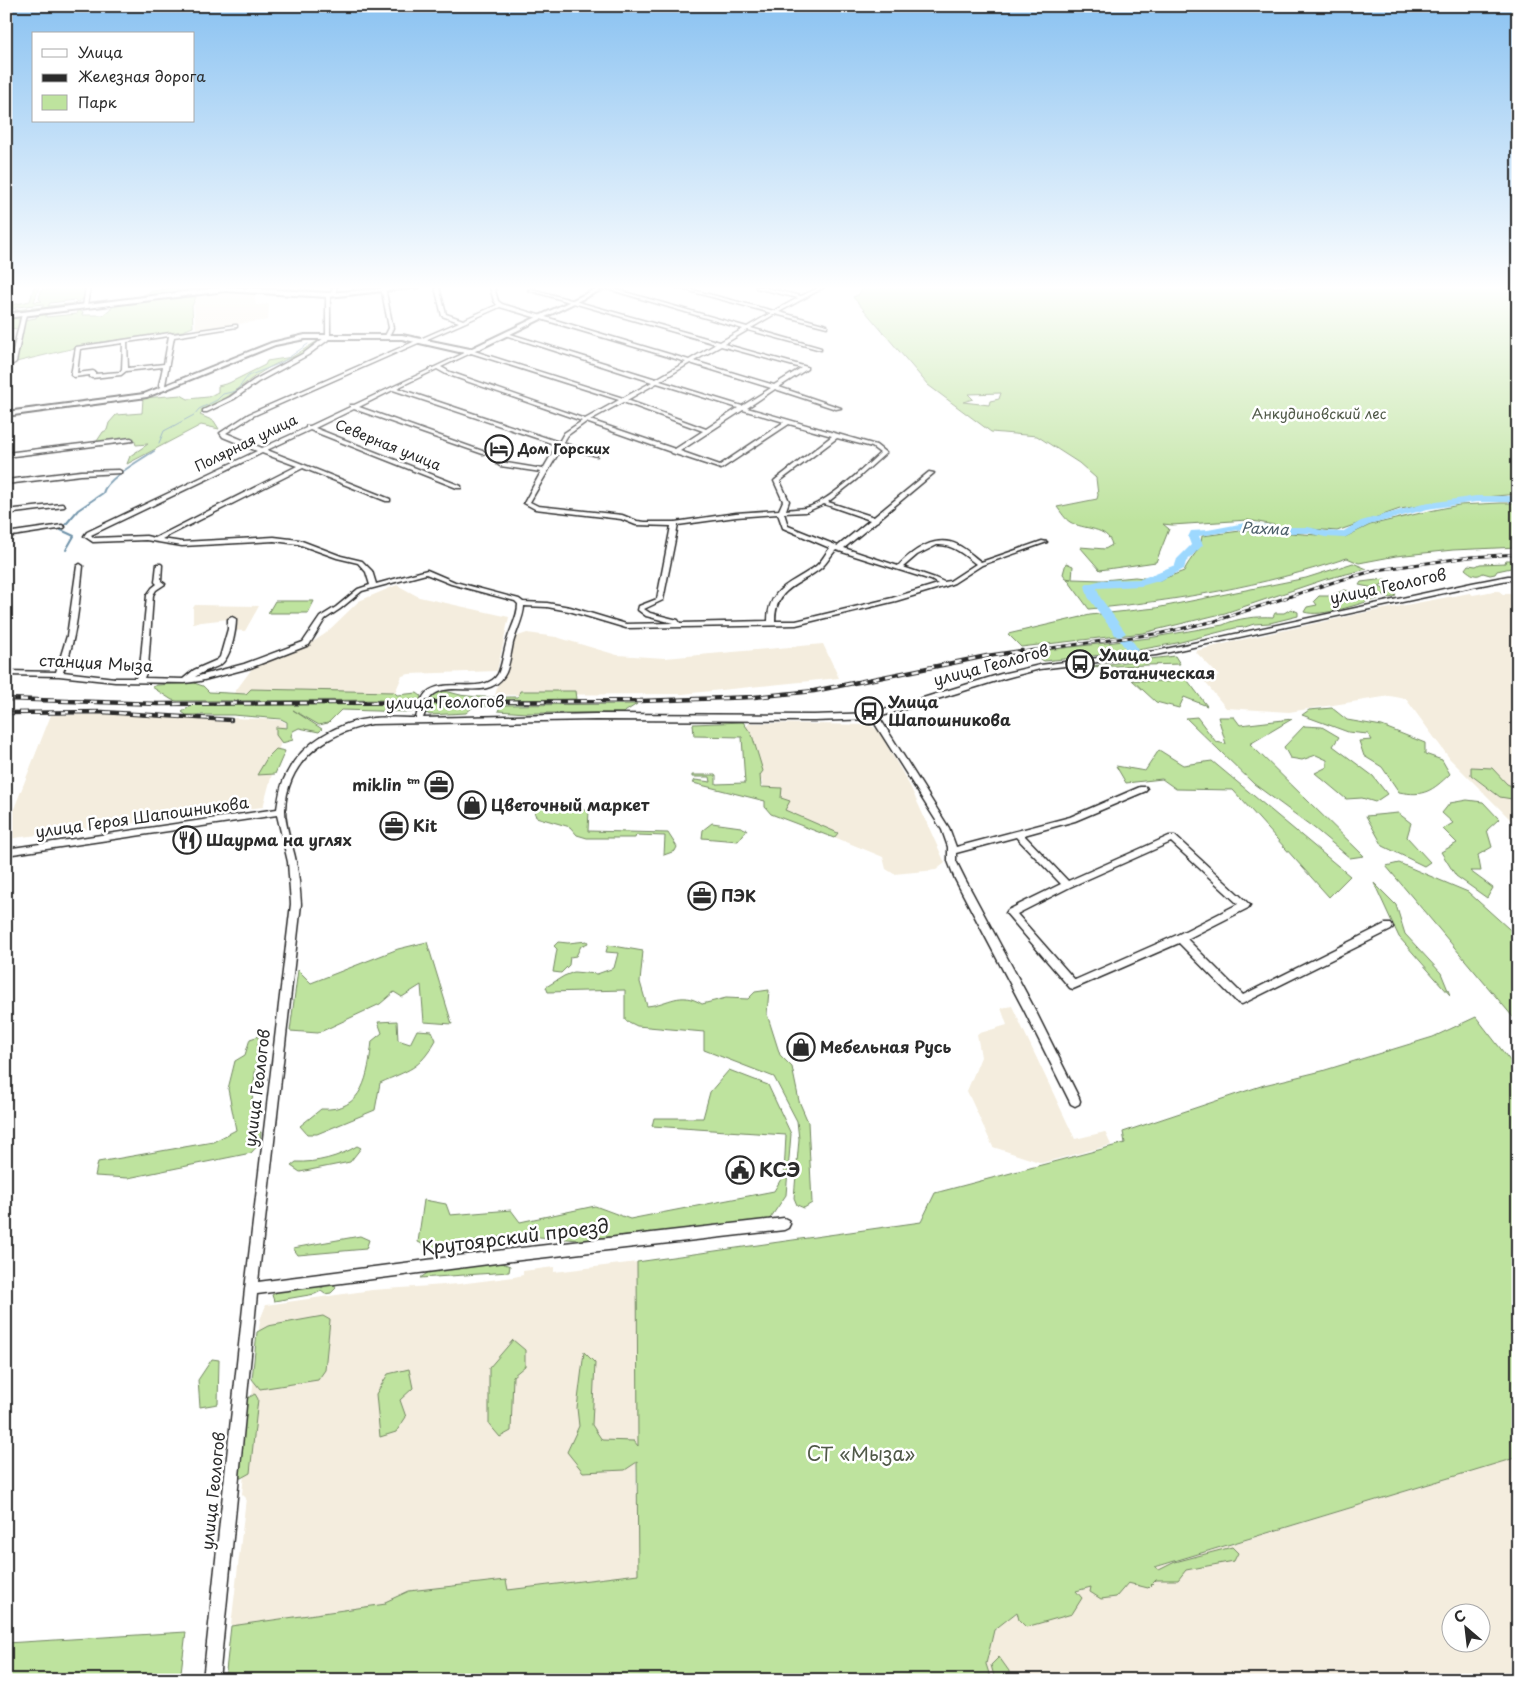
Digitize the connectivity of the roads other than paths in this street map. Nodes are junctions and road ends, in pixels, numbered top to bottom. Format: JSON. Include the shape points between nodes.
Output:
{"nodes":[{"id":1,"x":166,"y":365,"type":"edge"},
{"id":2,"x":75,"y":366,"type":"edge"},
{"id":3,"x":124,"y":366,"type":"edge"},
{"id":4,"x":160,"y":366,"type":"edge"},
{"id":5,"x":221,"y":366,"type":"edge"},
{"id":6,"x":285,"y":366,"type":"edge"},
{"id":7,"x":363,"y":366,"type":"edge"},
{"id":8,"x":439,"y":366,"type":"edge"},
{"id":9,"x":519,"y":366,"type":"edge"},
{"id":10,"x":608,"y":366,"type":"edge"},
{"id":11,"x":682,"y":366,"type":"edge"},
{"id":12,"x":705,"y":366,"type":"edge"},
{"id":13,"x":797,"y":366,"type":"edge"},
{"id":14,"x":436,"y":367,"type":"junction"},
{"id":15,"x":124,"y":370,"type":"junction"},
{"id":16,"x":657,"y":381,"type":"junction"},
{"id":17,"x":776,"y":387,"type":"junction"},
{"id":18,"x":166,"y":388,"type":"junction"},
{"id":19,"x":392,"y":388,"type":"junction"},
{"id":20,"x":623,"y":400,"type":"junction"},
{"id":21,"x":352,"y":406,"type":"junction"},
{"id":22,"x":743,"y":408,"type":"junction"},
{"id":23,"x":838,"y":408,"type":"dead end"},
{"id":24,"x":205,"y":411,"type":"dead end"},
{"id":25,"x":6,"y":414,"type":"edge"},
{"id":26,"x":585,"y":421,"type":"junction"},
{"id":27,"x":788,"y":422,"type":"junction"},
{"id":28,"x":308,"y":427,"type":"junction"},
{"id":29,"x":707,"y":431,"type":"junction"},
{"id":30,"x":223,"y":433,"type":"joint"},
{"id":31,"x":836,"y":436,"type":"junction"},
{"id":32,"x":131,"y":440,"type":"dead end"},
{"id":33,"x":560,"y":445,"type":"junction"},
{"id":34,"x":262,"y":450,"type":"junction"},
{"id":35,"x":674,"y":452,"type":"junction"},
{"id":36,"x":485,"y":453,"type":"dead end"},
{"id":37,"x":6,"y":455,"type":"edge"},
{"id":38,"x":595,"y":455,"type":"dead end"},
{"id":39,"x":500,"y":464,"type":"dead end"},
{"id":40,"x":302,"y":466,"type":"junction"},
{"id":41,"x":721,"y":467,"type":"joint"},
{"id":42,"x":544,"y":471,"type":"junction"},
{"id":43,"x":119,"y":472,"type":"dead end"},
{"id":44,"x":931,"y":474,"type":"dead end"},
{"id":45,"x":6,"y":482,"type":"edge"},
{"id":46,"x":459,"y":487,"type":"dead end"},
{"id":47,"x":388,"y":500,"type":"dead end"},
{"id":48,"x":823,"y":502,"type":"junction"},
{"id":49,"x":62,"y":506,"type":"dead end"},
{"id":50,"x":783,"y":511,"type":"junction"},
{"id":51,"x":6,"y":512,"type":"edge"},
{"id":52,"x":876,"y":520,"type":"junction"},
{"id":53,"x":675,"y":524,"type":"junction"},
{"id":54,"x":62,"y":527,"type":"dead end"},
{"id":55,"x":89,"y":533,"type":"joint"},
{"id":56,"x":6,"y":535,"type":"edge"},
{"id":57,"x":157,"y":539,"type":"junction"},
{"id":58,"x":1044,"y":542,"type":"dead end"},
{"id":59,"x":837,"y":548,"type":"junction"},
{"id":60,"x":980,"y":564,"type":"junction"},
{"id":61,"x":159,"y":565,"type":"dead end"},
{"id":62,"x":80,"y":566,"type":"dead end"},
{"id":63,"x":899,"y":568,"type":"junction"},
{"id":64,"x":1518,"y":578,"type":"edge"},
{"id":65,"x":374,"y":585,"type":"junction"},
{"id":66,"x":944,"y":585,"type":"junction"},
{"id":67,"x":522,"y":604,"type":"junction"},
{"id":68,"x":232,"y":619,"type":"dead end"},
{"id":69,"x":771,"y":624,"type":"junction"},
{"id":70,"x":678,"y":626,"type":"junction"},
{"id":71,"x":6,"y":672,"type":"edge"},
{"id":72,"x":59,"y":674,"type":"junction"},
{"id":73,"x":139,"y":680,"type":"junction"},
{"id":74,"x":185,"y":681,"type":"junction"},
{"id":75,"x":874,"y":716,"type":"junction"},
{"id":76,"x":419,"y":719,"type":"junction"},
{"id":77,"x":1143,"y":789,"type":"dead end"},
{"id":78,"x":281,"y":811,"type":"junction"},
{"id":79,"x":1017,"y":833,"type":"junction"},
{"id":80,"x":952,"y":851,"type":"junction"},
{"id":81,"x":6,"y":852,"type":"edge"},
{"id":82,"x":1067,"y":885,"type":"junction"},
{"id":83,"x":1388,"y":927,"type":"dead end"},
{"id":84,"x":1180,"y":938,"type":"junction"},
{"id":85,"x":1076,"y":1101,"type":"dead end"},
{"id":86,"x":784,"y":1224,"type":"dead end"},
{"id":87,"x":251,"y":1289,"type":"junction"},
{"id":88,"x":211,"y":1680,"type":"edge"}],
"edges":[{"from":1,"to":18,"type":"street","via":[[162,386]]},
{"from":2,"to":15,"type":"street","via":[[74,375],[93,373],[92,376]]},
{"from":3,"to":15,"type":"street"},
{"from":4,"to":15,"type":"street"},
{"from":5,"to":18,"type":"main road"},
{"from":6,"to":24,"type":"street"},
{"from":7,"to":30,"type":"street","via":[[251,415]]},
{"from":8,"to":14,"type":"street","name":"Полярная улица"},
{"from":9,"to":20,"type":"street"},
{"from":10,"to":16,"type":"street"},
{"from":11,"to":16,"type":"street"},
{"from":12,"to":17,"type":"street"},
{"from":13,"to":17,"type":"street","via":[[805,368]]},
{"from":14,"to":19,"type":"street","name":"Полярная улица"},
{"from":14,"to":26,"type":"street"},
{"from":16,"to":20,"type":"street"},
{"from":16,"to":22,"type":"street"},
{"from":17,"to":22,"type":"street"},
{"from":17,"to":23,"type":"street"},
{"from":18,"to":25,"type":"main road","via":[[139,398]]},
{"from":19,"to":21,"type":"street","name":"Полярная улица"},
{"from":19,"to":33,"type":"street"},
{"from":20,"to":26,"type":"street"},
{"from":20,"to":29,"type":"street"},
{"from":21,"to":28,"type":"street","name":"Полярная улица"},
{"from":21,"to":36,"type":"street"},
{"from":22,"to":27,"type":"street"},
{"from":22,"to":29,"type":"street"},
{"from":26,"to":33,"type":"street","via":[[566,434]]},
{"from":26,"to":35,"type":"street"},
{"from":27,"to":31,"type":"street"},
{"from":27,"to":41,"type":"street"},
{"from":28,"to":34,"type":"street","name":"Полярная улица"},
{"from":28,"to":46,"type":"street","name":"Северная улица"},
{"from":29,"to":35,"type":"street"},
{"from":30,"to":34,"type":"street"},
{"from":31,"to":48,"type":"street","via":[[874,446],[883,453]]},
{"from":31,"to":50,"type":"street","via":[[777,481],[786,501]]},
{"from":32,"to":37,"type":"street"},
{"from":33,"to":38,"type":"street"},
{"from":33,"to":42,"type":"street"},
{"from":34,"to":40,"type":"street"},
{"from":34,"to":55,"type":"street","name":"Полярная улица"},
{"from":35,"to":41,"type":"street"},
{"from":39,"to":42,"type":"street"},
{"from":40,"to":47,"type":"street"},
{"from":40,"to":57,"type":"street"},
{"from":42,"to":53,"type":"street","via":[[528,503],[536,508],[622,518],[636,523]]},
{"from":43,"to":45,"type":"street"},
{"from":44,"to":52,"type":"street"},
{"from":48,"to":50,"type":"street","via":[[812,509]]},
{"from":48,"to":52,"type":"street"},
{"from":49,"to":51,"type":"street"},
{"from":50,"to":53,"type":"street"},
{"from":50,"to":59,"type":"street","via":[[785,527]]},
{"from":52,"to":59,"type":"street"},
{"from":53,"to":70,"type":"street","via":[[660,600],[641,607],[641,610],[648,615],[676,621]]},
{"from":54,"to":56,"type":"street"},
{"from":55,"to":57,"type":"street","via":[[87,536],[93,540]]},
{"from":57,"to":65,"type":"street","via":[[199,544],[285,540],[307,544],[360,562],[369,571]]},
{"from":58,"to":60,"type":"street","name":"станция Мыза"},
{"from":59,"to":63,"type":"street"},
{"from":59,"to":69,"type":"street","via":[[823,563],[777,596],[771,608]]},
{"from":60,"to":63,"type":"street","via":[[950,544],[936,544],[910,556]]},
{"from":60,"to":66,"type":"street","name":"станция Мыза"},
{"from":61,"to":73,"type":"street","via":[[158,582],[162,584],[150,595],[144,668]]},
{"from":62,"to":72,"type":"street","via":[[73,620]]},
{"from":63,"to":66,"type":"street"},
{"from":64,"to":75,"type":"street","name":"улица Геологов","via":[[1481,583],[1163,651],[1040,667]]},
{"from":65,"to":67,"type":"street","name":"станция Мыза","via":[[427,572],[453,584],[518,600]]},
{"from":65,"to":74,"type":"street","name":"станция Мыза","via":[[360,590],[322,618],[306,642],[238,669]]},
{"from":66,"to":69,"type":"street","name":"станция Мыза","via":[[802,622]]},
{"from":67,"to":70,"type":"street","name":"станция Мыза","via":[[570,609],[626,626]]},
{"from":67,"to":76,"type":"street","via":[[497,681],[483,687],[432,692]]},
{"from":68,"to":74,"type":"street","via":[[232,629],[220,662],[196,672]]},
{"from":69,"to":70,"type":"street","name":"станция Мыза"},
{"from":71,"to":72,"type":"street","name":"станция Мыза"},
{"from":72,"to":73,"type":"street","name":"станция Мыза"},
{"from":73,"to":74,"type":"street","name":"станция Мыза"},
{"from":75,"to":76,"type":"street","name":"улица Геологов"},
{"from":75,"to":80,"type":"street","via":[[946,830]]},
{"from":76,"to":78,"type":"street","name":"улица Геологов","via":[[356,723],[322,738],[294,766]]},
{"from":77,"to":79,"type":"street","via":[[1072,819]]},
{"from":78,"to":81,"type":"street","name":"улица Героя Шапошникова"},
{"from":78,"to":87,"type":"street","name":"улица Геологов","via":[[296,904]]},
{"from":79,"to":80,"type":"street"},
{"from":79,"to":82,"type":"street"},
{"from":80,"to":85,"type":"street","via":[[952,861],[960,879]]},
{"from":82,"to":84,"type":"street","via":[[1011,913],[1074,985]]},
{"from":82,"to":84,"type":"street","via":[[1172,838],[1245,905]]},
{"from":83,"to":84,"type":"street","via":[[1242,1000]]},
{"from":86,"to":87,"type":"street","name":"Крутоярский проезд"},
{"from":87,"to":88,"type":"street","name":"улица Геологов"}]}
